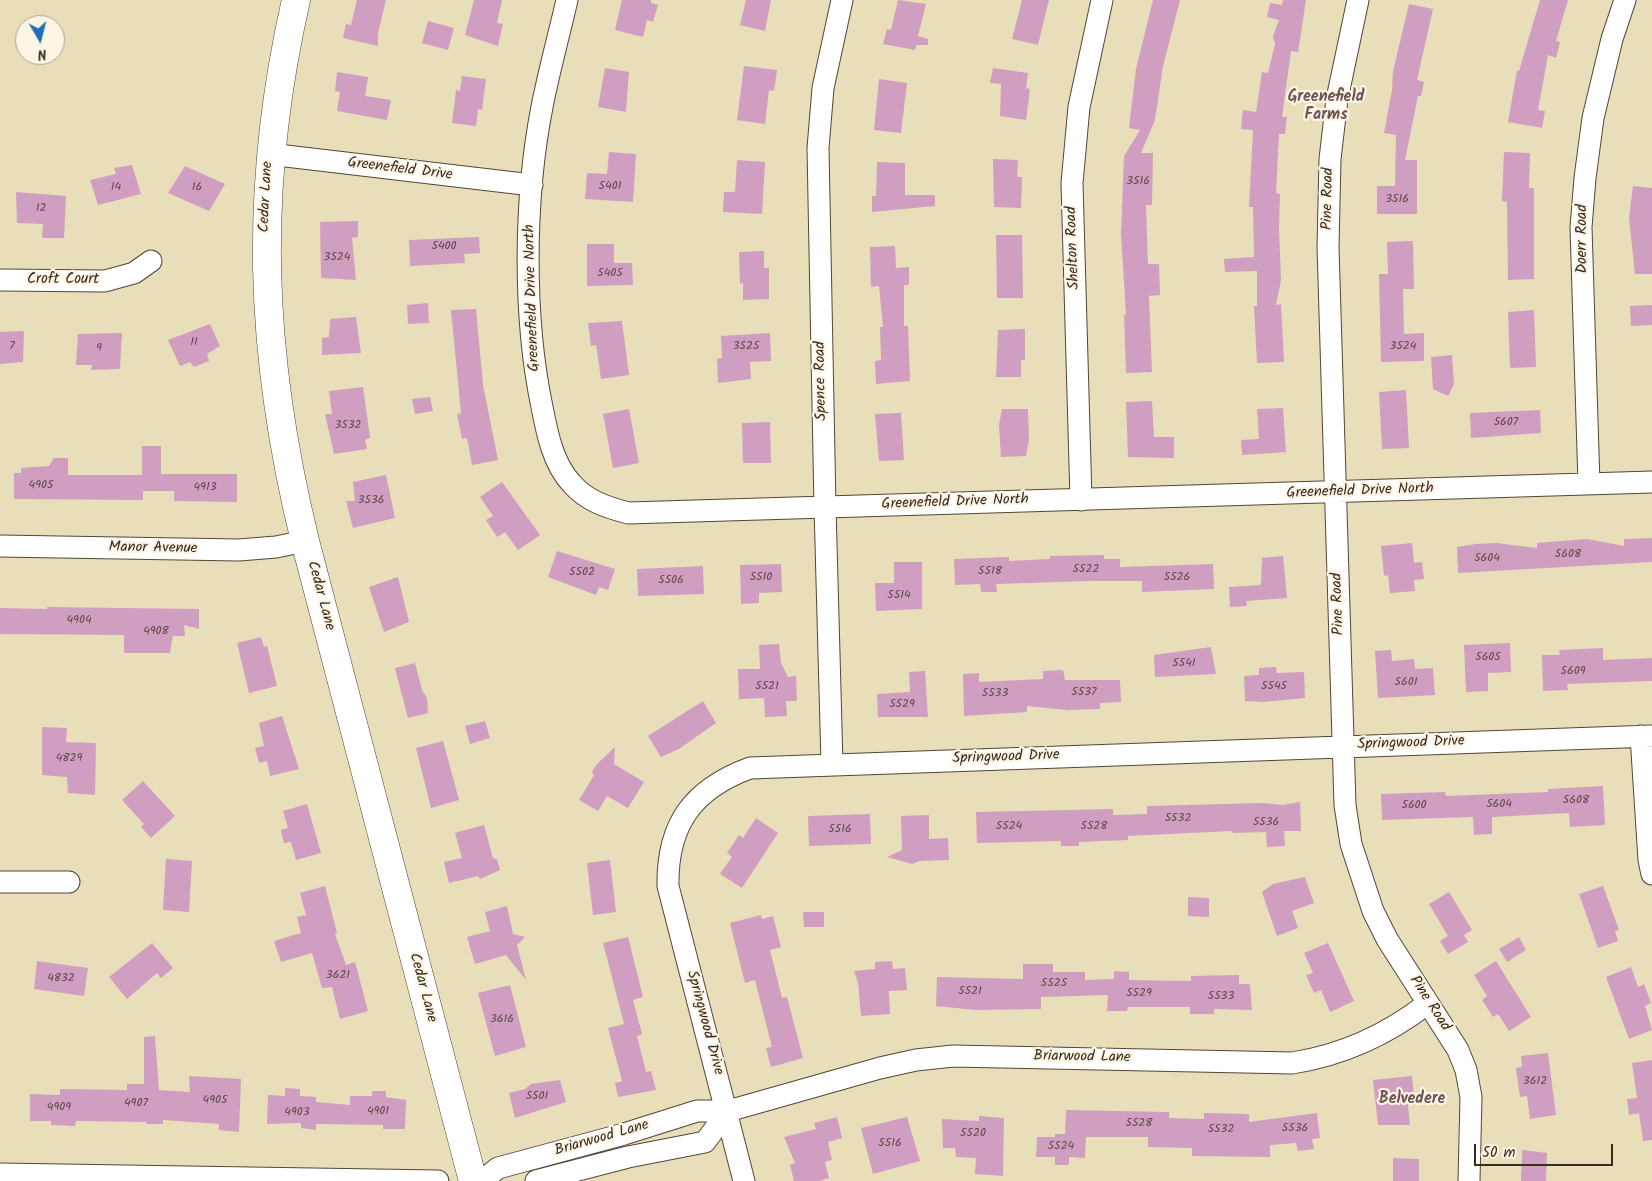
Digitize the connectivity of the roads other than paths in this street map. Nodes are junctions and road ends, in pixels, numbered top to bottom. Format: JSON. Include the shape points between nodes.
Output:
{"nodes":[{"id":1,"x":296,"y":0,"type":"edge"},
{"id":2,"x":567,"y":0,"type":"edge"},
{"id":3,"x":842,"y":0,"type":"edge"},
{"id":4,"x":1102,"y":0,"type":"edge"},
{"id":5,"x":1358,"y":0,"type":"edge"},
{"id":6,"x":1625,"y":0,"type":"edge"},
{"id":7,"x":269,"y":154,"type":"junction"},
{"id":8,"x":532,"y":186,"type":"junction"},
{"id":9,"x":152,"y":261,"type":"dead end"},
{"id":10,"x":0,"y":280,"type":"edge"},
{"id":11,"x":1652,"y":482,"type":"edge"},
{"id":12,"x":1589,"y":484,"type":"junction"},
{"id":13,"x":1335,"y":492,"type":"junction"},
{"id":14,"x":1081,"y":500,"type":"junction"},
{"id":15,"x":825,"y":507,"type":"junction"},
{"id":16,"x":305,"y":541,"type":"junction"},
{"id":17,"x":0,"y":546,"type":"edge"},
{"id":18,"x":1646,"y":736,"type":"edge"},
{"id":19,"x":1343,"y":747,"type":"junction"},
{"id":20,"x":832,"y":764,"type":"junction"},
{"id":21,"x":1652,"y":874,"type":"edge"},
{"id":22,"x":0,"y":882,"type":"edge"},
{"id":23,"x":69,"y":882,"type":"dead end"},
{"id":24,"x":1428,"y":1003,"type":"junction"},
{"id":25,"x":728,"y":1111,"type":"junction"},
{"id":26,"x":0,"y":1174,"type":"edge"},
{"id":27,"x":438,"y":1181,"type":"edge"},
{"id":28,"x":473,"y":1181,"type":"edge"},
{"id":29,"x":482,"y":1181,"type":"edge"},
{"id":30,"x":536,"y":1181,"type":"edge"},
{"id":31,"x":744,"y":1181,"type":"edge"},
{"id":32,"x":1469,"y":1181,"type":"edge"}],
"edges":[{"from":1,"to":7,"type":"main road","name":"Cedar Lane","via":[[284,52]]},
{"from":2,"to":8,"type":"street","name":"Greenefield Drive North","via":[[542,108]]},
{"from":3,"to":15,"type":"street","name":"Spence Road","via":[[823,88],[818,148]]},
{"from":4,"to":14,"type":"street","name":"Shelton Road","via":[[1079,107],[1072,183]]},
{"from":5,"to":13,"type":"street","name":"Pine Road","via":[[1337,99],[1330,159],[1328,247]]},
{"from":6,"to":12,"type":"street","name":"Doerr Road","via":[[1612,39],[1584,178],[1582,227]]},
{"from":7,"to":8,"type":"street","name":"Greenefield Drive"},
{"from":7,"to":16,"type":"main road","name":"Cedar Lane","via":[[265,228],[272,364],[284,445]]},
{"from":8,"to":15,"type":"street","name":"Greenefield Drive North","via":[[529,242],[536,376],[559,468],[571,484],[604,507],[628,513]]},
{"from":9,"to":10,"type":"street","name":"Croft Court","via":[[134,273],[104,281]]},
{"from":11,"to":12,"type":"street","name":"Greenefield Drive North"},
{"from":12,"to":13,"type":"street","name":"Greenefield Drive North"},
{"from":13,"to":14,"type":"street","name":"Greenefield Drive North"},
{"from":13,"to":19,"type":"street","name":"Pine Road"},
{"from":14,"to":15,"type":"street","name":"Greenefield Drive North"},
{"from":15,"to":20,"type":"street","name":"Spence Road"},
{"from":16,"to":17,"type":"street","name":"Manor Avenue","via":[[239,550]]},
{"from":16,"to":28,"type":"main road","name":"Cedar Lane"},
{"from":18,"to":19,"type":"street","name":"Springwood Drive"},
{"from":18,"to":21,"type":"street"},
{"from":19,"to":20,"type":"street","name":"Springwood Drive"},
{"from":19,"to":24,"type":"street","name":"Pine Road","via":[[1351,844],[1362,882],[1387,939]]},
{"from":20,"to":25,"type":"street","name":"Springwood Drive","via":[[750,768],[726,777],[692,804],[672,843],[668,886]]},
{"from":22,"to":23,"type":"street"},
{"from":24,"to":25,"type":"street","name":"Briarwood Lane","via":[[1377,1038],[1323,1058],[1292,1063],[953,1056],[898,1064]]},
{"from":24,"to":32,"type":"street","name":"Pine Road","via":[[1458,1050],[1466,1070],[1471,1097]]},
{"from":25,"to":29,"type":"street","name":"Briarwood Lane","via":[[698,1112],[498,1168]]},
{"from":25,"to":30,"type":"street","name":"Briarwood Lane","via":[[705,1142],[628,1157]]},
{"from":25,"to":31,"type":"street","name":"Springwood Drive"},
{"from":26,"to":27,"type":"street"}]}
